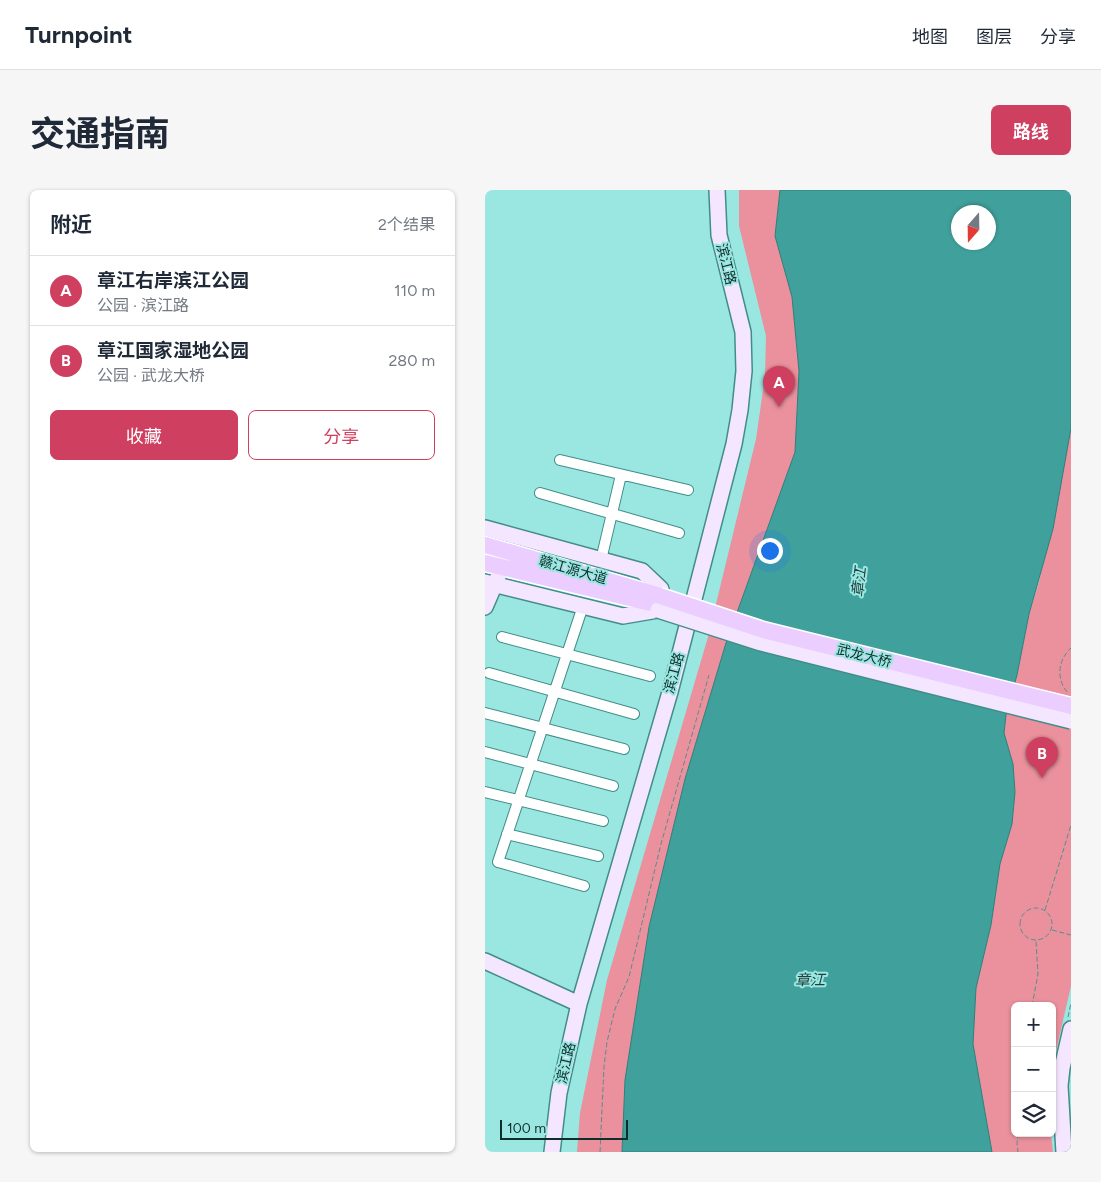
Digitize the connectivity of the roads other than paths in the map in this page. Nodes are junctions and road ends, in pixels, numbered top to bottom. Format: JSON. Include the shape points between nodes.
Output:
{"nodes":[{"id":1,"x":717,"y":190,"type":"edge"},
{"id":2,"x":725,"y":190,"type":"edge"},
{"id":3,"x":560,"y":460,"type":"dead end"},
{"id":4,"x":621,"y":475,"type":"junction"},
{"id":5,"x":688,"y":490,"type":"dead end"},
{"id":6,"x":540,"y":493,"type":"dead end"},
{"id":7,"x":611,"y":514,"type":"junction"},
{"id":8,"x":485,"y":528,"type":"edge"},
{"id":9,"x":679,"y":533,"type":"dead end"},
{"id":10,"x":485,"y":545,"type":"edge"},
{"id":11,"x":601,"y":560,"type":"junction"},
{"id":12,"x":485,"y":564,"type":"edge"},
{"id":13,"x":501,"y":568,"type":"junction"},
{"id":14,"x":490,"y":583,"type":"edge"},
{"id":15,"x":660,"y":600,"type":"junction"},
{"id":16,"x":583,"y":606,"type":"junction"},
{"id":17,"x":485,"y":608,"type":"edge"},
{"id":18,"x":502,"y":637,"type":"dead end"},
{"id":19,"x":567,"y":654,"type":"junction"},
{"id":20,"x":489,"y":673,"type":"dead end"},
{"id":21,"x":650,"y":676,"type":"dead end"},
{"id":22,"x":554,"y":692,"type":"junction"},
{"id":23,"x":1070,"y":701,"type":"edge"},
{"id":24,"x":485,"y":713,"type":"edge"},
{"id":25,"x":634,"y":714,"type":"dead end"},
{"id":26,"x":1071,"y":715,"type":"edge"},
{"id":27,"x":1071,"y":721,"type":"edge"},
{"id":28,"x":542,"y":728,"type":"junction"},
{"id":29,"x":624,"y":749,"type":"dead end"},
{"id":30,"x":485,"y":752,"type":"edge"},
{"id":31,"x":530,"y":764,"type":"junction"},
{"id":32,"x":613,"y":786,"type":"dead end"},
{"id":33,"x":485,"y":792,"type":"edge"},
{"id":34,"x":518,"y":800,"type":"junction"},
{"id":35,"x":603,"y":821,"type":"dead end"},
{"id":36,"x":507,"y":834,"type":"junction"},
{"id":37,"x":598,"y":856,"type":"dead end"},
{"id":38,"x":584,"y":886,"type":"dead end"},
{"id":39,"x":485,"y":961,"type":"edge"},
{"id":40,"x":579,"y":1004,"type":"junction"},
{"id":41,"x":1071,"y":1029,"type":"edge"},
{"id":42,"x":1071,"y":1074,"type":"edge"},
{"id":43,"x":1071,"y":1133,"type":"edge"},
{"id":44,"x":552,"y":1152,"type":"edge"},
{"id":45,"x":561,"y":1152,"type":"edge"},
{"id":46,"x":1064,"y":1152,"type":"edge"}],
"edges":[{"from":1,"to":40,"type":"main road","name":"滨江路","via":[[719,235],[743,332],[741,410],[670,692]]},
{"from":2,"to":45,"type":"main road","name":"滨江路","via":[[727,233],[751,330],[749,411],[675,699],[587,1006],[567,1094]]},
{"from":3,"to":4,"type":"street"},
{"from":4,"to":5,"type":"street"},
{"from":4,"to":7,"type":"street"},
{"from":6,"to":7,"type":"street"},
{"from":7,"to":9,"type":"street"},
{"from":7,"to":11,"type":"street"},
{"from":8,"to":11,"type":"main road"},
{"from":10,"to":15,"type":"main road","name":"赣江源大道"},
{"from":11,"to":15,"type":"main road","via":[[642,571]]},
{"from":12,"to":13,"type":"main road","name":"赣江源大道"},
{"from":13,"to":14,"type":"main road"},
{"from":13,"to":15,"type":"main road","name":"赣江源大道"},
{"from":14,"to":16,"type":"main road"},
{"from":14,"to":17,"type":"main road"},
{"from":15,"to":16,"type":"main road","via":[[623,616]]},
{"from":15,"to":23,"type":"main road","name":"武龙大桥","bridge":true,"via":[[763,630]]},
{"from":15,"to":26,"type":"main road","name":"武龙大桥","via":[[761,638]]},
{"from":15,"to":27,"type":"main road","bridge":true,"via":[[761,643]]},
{"from":16,"to":19,"type":"street"},
{"from":18,"to":19,"type":"street"},
{"from":19,"to":21,"type":"street"},
{"from":19,"to":22,"type":"street"},
{"from":20,"to":22,"type":"street"},
{"from":22,"to":25,"type":"street"},
{"from":22,"to":28,"type":"street"},
{"from":24,"to":28,"type":"street"},
{"from":28,"to":29,"type":"street"},
{"from":28,"to":31,"type":"street"},
{"from":30,"to":31,"type":"street"},
{"from":31,"to":32,"type":"street"},
{"from":31,"to":34,"type":"street"},
{"from":33,"to":34,"type":"street"},
{"from":34,"to":35,"type":"street"},
{"from":34,"to":36,"type":"street"},
{"from":36,"to":37,"type":"street"},
{"from":36,"to":38,"type":"street","via":[[498,862]]},
{"from":39,"to":40,"type":"main road"},
{"from":40,"to":44,"type":"main road","name":"滨江路","via":[[559,1093]]},
{"from":41,"to":46,"type":"main road","via":[[1060,1086]]},
{"from":42,"to":43,"type":"main road"}]}
